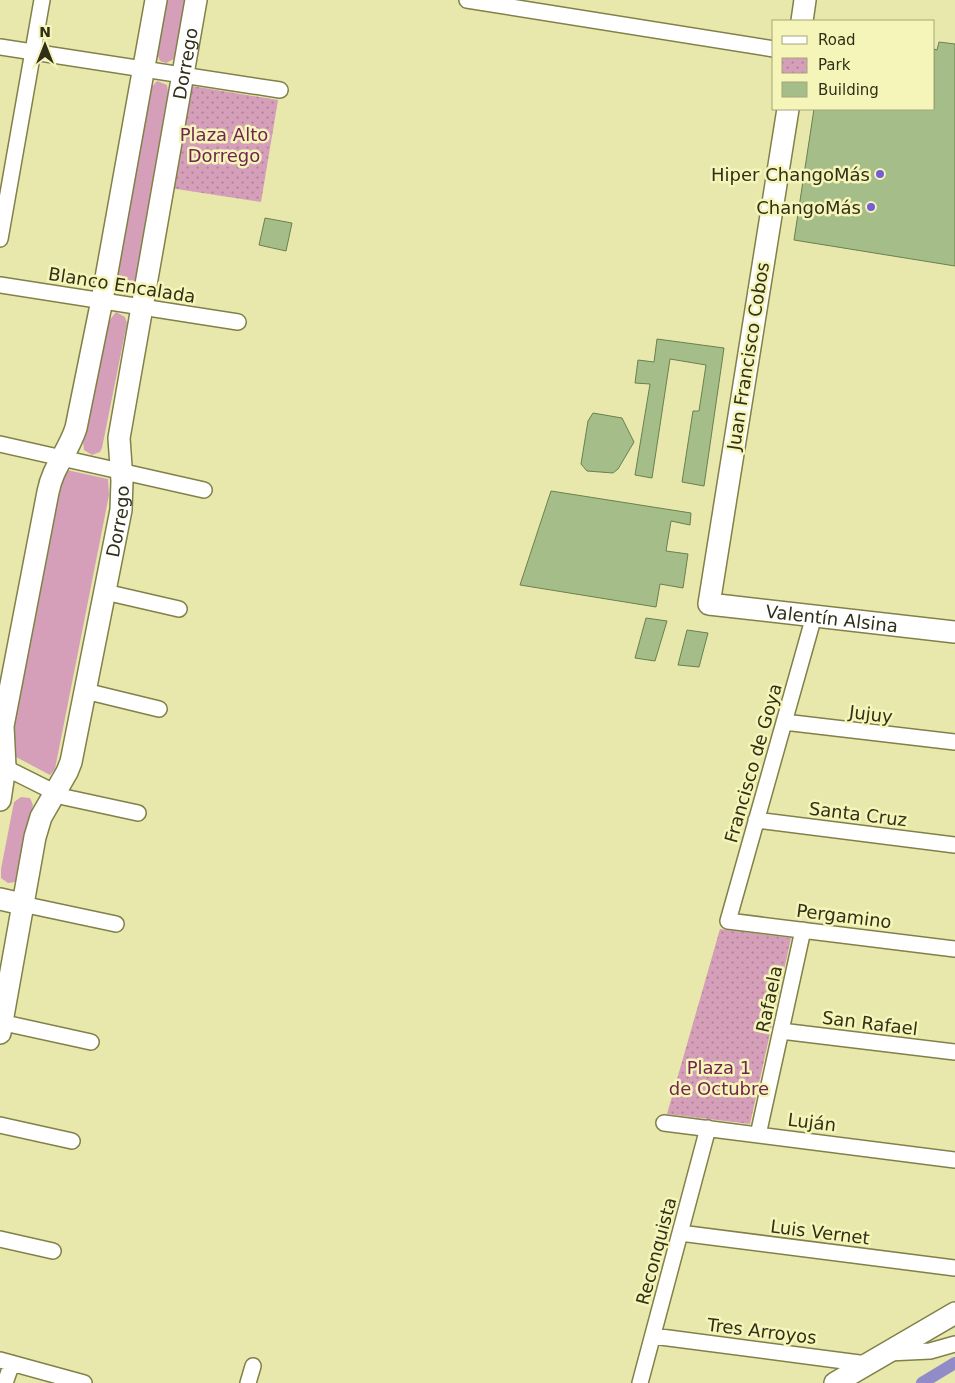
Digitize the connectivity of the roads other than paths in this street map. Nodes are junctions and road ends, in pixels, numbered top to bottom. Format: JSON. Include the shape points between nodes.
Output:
{"nodes":[{"id":1,"x":42,"y":0,"type":"edge"},
{"id":2,"x":156,"y":0,"type":"edge"},
{"id":3,"x":196,"y":0,"type":"edge"},
{"id":4,"x":467,"y":0,"type":"edge"},
{"id":5,"x":805,"y":0,"type":"edge"},
{"id":6,"x":493,"y":2,"type":"edge"},
{"id":7,"x":802,"y":20,"type":"edge"},
{"id":8,"x":0,"y":47,"type":"edge"},
{"id":9,"x":772,"y":49,"type":"edge"},
{"id":10,"x":32,"y":53,"type":"junction"},
{"id":11,"x":143,"y":69,"type":"junction"},
{"id":12,"x":182,"y":75,"type":"junction"},
{"id":13,"x":280,"y":90,"type":"dead end"},
{"id":14,"x":788,"y":110,"type":"edge"},
{"id":15,"x":0,"y":239,"type":"edge"},
{"id":16,"x":0,"y":285,"type":"edge"},
{"id":17,"x":102,"y":300,"type":"junction"},
{"id":18,"x":141,"y":306,"type":"junction"},
{"id":19,"x":238,"y":322,"type":"dead end"},
{"id":20,"x":0,"y":444,"type":"edge"},
{"id":21,"x":62,"y":459,"type":"junction"},
{"id":22,"x":121,"y":472,"type":"junction"},
{"id":23,"x":204,"y":490,"type":"dead end"},
{"id":24,"x":104,"y":592,"type":"junction"},
{"id":25,"x":709,"y":604,"type":"joint"},
{"id":26,"x":179,"y":609,"type":"dead end"},
{"id":27,"x":814,"y":616,"type":"junction"},
{"id":28,"x":955,"y":632,"type":"edge"},
{"id":29,"x":85,"y":692,"type":"junction"},
{"id":30,"x":158,"y":709,"type":"dead end"},
{"id":31,"x":784,"y":722,"type":"junction"},
{"id":32,"x":955,"y":742,"type":"edge"},
{"id":33,"x":2,"y":766,"type":"edge"},
{"id":34,"x":54,"y":794,"type":"junction"},
{"id":35,"x":0,"y":800,"type":"edge"},
{"id":36,"x":138,"y":813,"type":"dead end"},
{"id":37,"x":756,"y":820,"type":"junction"},
{"id":38,"x":955,"y":845,"type":"edge"},
{"id":39,"x":0,"y":899,"type":"edge"},
{"id":40,"x":22,"y":904,"type":"junction"},
{"id":41,"x":728,"y":921,"type":"joint"},
{"id":42,"x":116,"y":924,"type":"dead end"},
{"id":43,"x":803,"y":930,"type":"junction"},
{"id":44,"x":955,"y":949,"type":"edge"},
{"id":45,"x":1,"y":1026,"type":"edge"},
{"id":46,"x":781,"y":1031,"type":"junction"},
{"id":47,"x":91,"y":1042,"type":"dead end"},
{"id":48,"x":955,"y":1052,"type":"edge"},
{"id":49,"x":664,"y":1122,"type":"dead end"},
{"id":50,"x":0,"y":1125,"type":"edge"},
{"id":51,"x":708,"y":1128,"type":"junction"},
{"id":52,"x":758,"y":1134,"type":"junction"},
{"id":53,"x":72,"y":1142,"type":"dead end"},
{"id":54,"x":955,"y":1160,"type":"edge"},
{"id":55,"x":680,"y":1233,"type":"junction"},
{"id":56,"x":0,"y":1239,"type":"edge"},
{"id":57,"x":53,"y":1251,"type":"dead end"},
{"id":58,"x":955,"y":1268,"type":"edge"},
{"id":59,"x":955,"y":1313,"type":"edge"},
{"id":60,"x":653,"y":1336,"type":"junction"},
{"id":61,"x":955,"y":1344,"type":"edge"},
{"id":62,"x":876,"y":1358,"type":"junction"},
{"id":63,"x":6,"y":1361,"type":"edge"},
{"id":64,"x":253,"y":1366,"type":"dead end"},
{"id":65,"x":5,"y":1383,"type":"edge"},
{"id":66,"x":84,"y":1383,"type":"edge"},
{"id":67,"x":248,"y":1383,"type":"edge"},
{"id":68,"x":640,"y":1383,"type":"edge"},
{"id":69,"x":835,"y":1383,"type":"edge"}],
"edges":[{"from":1,"to":10,"type":"street"},
{"from":2,"to":11,"type":"main road"},
{"from":3,"to":12,"type":"main road","name":"Dorrego"},
{"from":4,"to":6,"type":"street"},
{"from":5,"to":7,"type":"main road"},
{"from":6,"to":9,"type":"street"},
{"from":8,"to":10,"type":"street"},
{"from":10,"to":11,"type":"street"},
{"from":10,"to":15,"type":"street"},
{"from":11,"to":12,"type":"street"},
{"from":11,"to":17,"type":"main road"},
{"from":12,"to":13,"type":"street"},
{"from":12,"to":18,"type":"main road","name":"Dorrego"},
{"from":14,"to":25,"type":"main road","name":"Juan Francisco Cobos"},
{"from":16,"to":17,"type":"street","name":"Blanco Encalada"},
{"from":17,"to":18,"type":"street","name":"Blanco Encalada"},
{"from":17,"to":21,"type":"main road","via":[[76,428]]},
{"from":18,"to":19,"type":"street","name":"Blanco Encalada"},
{"from":18,"to":22,"type":"main road","name":"Dorrego","via":[[119,438]]},
{"from":20,"to":21,"type":"street"},
{"from":21,"to":22,"type":"street"},
{"from":21,"to":33,"type":"main road","via":[[55,466],[51,479],[3,726]]},
{"from":22,"to":23,"type":"street"},
{"from":22,"to":24,"type":"main road","name":"Dorrego","via":[[121,510]]},
{"from":24,"to":26,"type":"street"},
{"from":24,"to":29,"type":"main road","name":"Dorrego"},
{"from":25,"to":27,"type":"main road","name":"Valentín Alsina"},
{"from":27,"to":28,"type":"main road","name":"Valentín Alsina"},
{"from":27,"to":31,"type":"street","name":"Francisco de Goya"},
{"from":29,"to":30,"type":"street"},
{"from":29,"to":34,"type":"main road","name":"Dorrego","via":[[71,762]]},
{"from":31,"to":32,"type":"street","name":"Jujuy"},
{"from":31,"to":37,"type":"street","name":"Francisco de Goya"},
{"from":33,"to":34,"type":"street"},
{"from":33,"to":35,"type":"main road"},
{"from":34,"to":36,"type":"street"},
{"from":34,"to":40,"type":"main road","name":"Dorrego","via":[[41,817],[35,837]]},
{"from":37,"to":38,"type":"street","name":"Santa Cruz"},
{"from":37,"to":41,"type":"street","name":"Francisco de Goya"},
{"from":39,"to":40,"type":"main road"},
{"from":40,"to":42,"type":"street"},
{"from":40,"to":45,"type":"main road","name":"Dorrego"},
{"from":41,"to":43,"type":"street","name":"Pergamino"},
{"from":43,"to":44,"type":"street","name":"Pergamino"},
{"from":43,"to":46,"type":"street","name":"Rafaela"},
{"from":45,"to":47,"type":"street"},
{"from":46,"to":48,"type":"street","name":"San Rafael"},
{"from":46,"to":52,"type":"street","name":"Rafaela"},
{"from":49,"to":51,"type":"street","name":"Luján"},
{"from":50,"to":53,"type":"street"},
{"from":51,"to":52,"type":"street","name":"Luján"},
{"from":51,"to":55,"type":"street","name":"Reconquista"},
{"from":52,"to":54,"type":"street","name":"Luján"},
{"from":55,"to":58,"type":"street","name":"Luis Vernet"},
{"from":55,"to":60,"type":"street","name":"Reconquista"},
{"from":56,"to":57,"type":"street"},
{"from":59,"to":62,"type":"main road"},
{"from":60,"to":62,"type":"street","name":"Tres Arroyos"},
{"from":60,"to":68,"type":"street","name":"Reconquista"},
{"from":61,"to":62,"type":"street","name":"Tres Arroyos","via":[[930,1351]]},
{"from":62,"to":69,"type":"main road"},
{"from":63,"to":65,"type":"street"},
{"from":63,"to":66,"type":"street"},
{"from":64,"to":67,"type":"street"}]}
